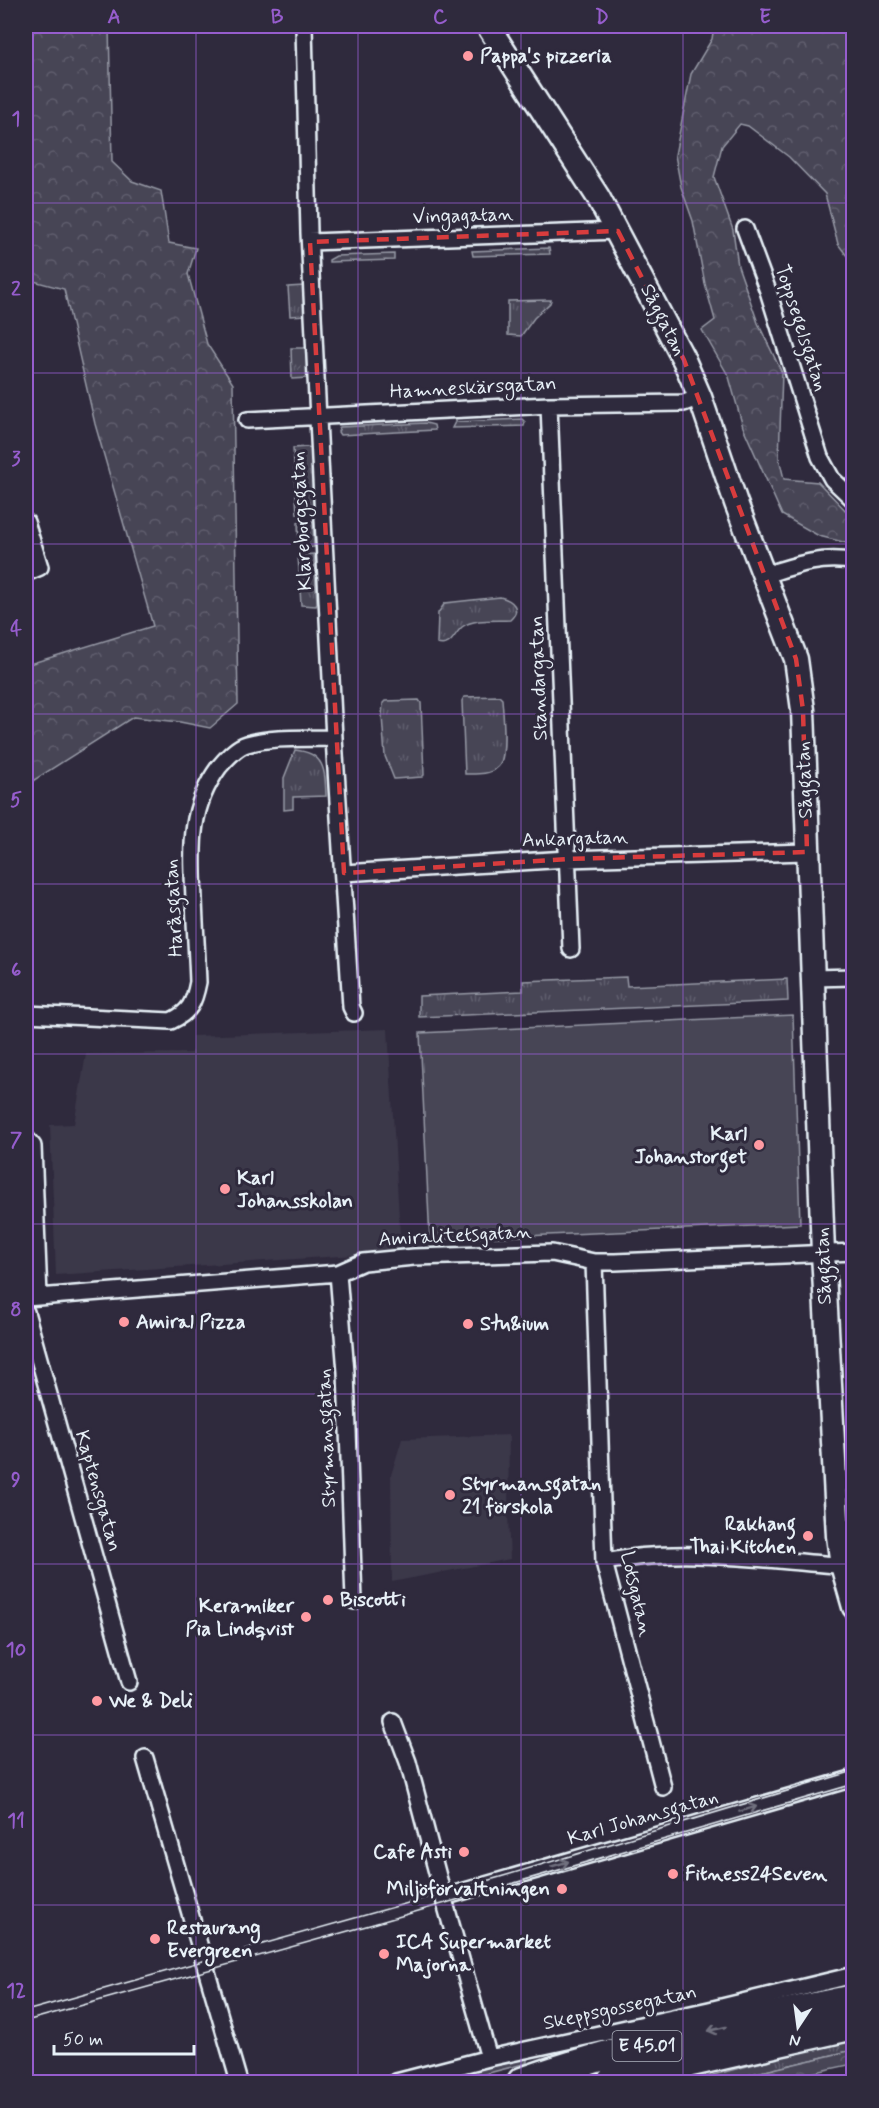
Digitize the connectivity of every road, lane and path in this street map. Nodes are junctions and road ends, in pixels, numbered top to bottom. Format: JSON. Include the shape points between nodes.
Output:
{"nodes":[{"id":1,"x":304,"y":26,"type":"edge"},
{"id":2,"x":488,"y":26,"type":"edge"},
{"id":3,"x":745,"y":229,"type":"dead end"},
{"id":4,"x":618,"y":231,"type":"junction"},
{"id":5,"x":310,"y":242,"type":"junction"},
{"id":6,"x":699,"y":397,"type":"junction"},
{"id":7,"x":549,"y":405,"type":"junction"},
{"id":8,"x":318,"y":416,"type":"junction"},
{"id":9,"x":247,"y":420,"type":"dead end"},
{"id":10,"x":854,"y":500,"type":"edge"},
{"id":11,"x":26,"y":522,"type":"edge"},
{"id":12,"x":854,"y":562,"type":"edge"},
{"id":13,"x":26,"y":573,"type":"edge"},
{"id":14,"x":765,"y":575,"type":"junction"},
{"id":15,"x":334,"y":738,"type":"junction"},
{"id":16,"x":807,"y":852,"type":"junction"},
{"id":17,"x":567,"y":859,"type":"junction"},
{"id":18,"x":344,"y":873,"type":"junction"},
{"id":19,"x":571,"y":949,"type":"dead end"},
{"id":20,"x":854,"y":977,"type":"edge"},
{"id":21,"x":813,"y":978,"type":"junction"},
{"id":22,"x":354,"y":1013,"type":"dead end"},
{"id":23,"x":26,"y":1014,"type":"edge"},
{"id":24,"x":26,"y":1138,"type":"edge"},
{"id":25,"x":854,"y":1252,"type":"edge"},
{"id":26,"x":823,"y":1253,"type":"junction"},
{"id":27,"x":594,"y":1262,"type":"junction"},
{"id":28,"x":338,"y":1274,"type":"junction"},
{"id":29,"x":32,"y":1297,"type":"edge"},
{"id":30,"x":26,"y":1312,"type":"edge"},
{"id":31,"x":604,"y":1562,"type":"junction"},
{"id":32,"x":848,"y":1566,"type":"edge"},
{"id":33,"x":354,"y":1601,"type":"dead end"},
{"id":34,"x":854,"y":1607,"type":"edge"},
{"id":35,"x":129,"y":1682,"type":"dead end"},
{"id":36,"x":393,"y":1722,"type":"dead end"},
{"id":37,"x":145,"y":1758,"type":"dead end"},
{"id":38,"x":854,"y":1778,"type":"edge"},
{"id":39,"x":663,"y":1787,"type":"dead end"},
{"id":40,"x":444,"y":1897,"type":"junction"},
{"id":41,"x":854,"y":1975,"type":"edge"},
{"id":42,"x":854,"y":2000,"type":"edge"},
{"id":43,"x":854,"y":2025,"type":"edge"},
{"id":44,"x":489,"y":2058,"type":"junction"},
{"id":45,"x":239,"y":2082,"type":"edge"},
{"id":46,"x":396,"y":2082,"type":"edge"},
{"id":47,"x":522,"y":2082,"type":"edge"},
{"id":48,"x":611,"y":2082,"type":"edge"}],
"edges":[{"from":1,"to":5,"type":"street","name":"Klareborgsgatan"},
{"from":2,"to":4,"type":"street","name":"Såggatan"},
{"from":3,"to":10,"type":"street","name":"Toppsegelsgatan","via":[[820,457],[832,479]]},
{"from":4,"to":5,"type":"street","name":"Vingagatan"},
{"from":4,"to":6,"type":"street","name":"Såggatan"},
{"from":5,"to":8,"type":"street","name":"Klareborgsgatan"},
{"from":6,"to":7,"type":"street","name":"Hamneskärsgatan","via":[[684,403]]},
{"from":6,"to":14,"type":"street","name":"Såggatan"},
{"from":7,"to":8,"type":"street","name":"Hamneskärsgatan"},
{"from":7,"to":17,"type":"street","name":"Standargatan"},
{"from":8,"to":9,"type":"street","name":"Hamneskärsgatan"},
{"from":8,"to":15,"type":"street","name":"Klareborgsgatan"},
{"from":11,"to":13,"type":"street","via":[[40,567]]},
{"from":12,"to":14,"type":"street","via":[[825,560]]},
{"from":14,"to":16,"type":"street","name":"Såggatan","via":[[800,679]]},
{"from":15,"to":18,"type":"street","name":"Klareborgsgatan"},
{"from":15,"to":23,"type":"street","name":"Haråsgatan","via":[[245,744],[227,757],[211,779],[194,824],[198,982],[194,1000],[184,1015],[171,1021]]},
{"from":16,"to":17,"type":"street","name":"Ankargatan"},
{"from":16,"to":21,"type":"street","name":"Såggatan"},
{"from":17,"to":18,"type":"street","name":"Ankargatan"},
{"from":17,"to":19,"type":"street","name":"Standargatan"},
{"from":18,"to":22,"type":"street","name":"Klareborgsgatan"},
{"from":20,"to":21,"type":"street"},
{"from":21,"to":26,"type":"street","name":"Såggatan"},
{"from":24,"to":29,"type":"street","via":[[33,1146]]},
{"from":25,"to":26,"type":"street","name":"Amiralitetsgatan"},
{"from":26,"to":27,"type":"street","name":"Amiralitetsgatan"},
{"from":26,"to":32,"type":"street","name":"Såggatan","via":[[837,1527]]},
{"from":27,"to":28,"type":"street","name":"Amiralitetsgatan","via":[[552,1253],[414,1257],[363,1262]]},
{"from":27,"to":31,"type":"street","name":"Lotsgatan"},
{"from":28,"to":29,"type":"street","name":"Amiralitetsgatan"},
{"from":28,"to":33,"type":"street","name":"Styrmansgatan","via":[[346,1372]]},
{"from":30,"to":35,"type":"street","name":"Kaptensgatan"},
{"from":31,"to":32,"type":"street","via":[[682,1555]]},
{"from":31,"to":39,"type":"street","name":"Lotsgatan"},
{"from":32,"to":34,"type":"street","name":"Såggatan"},
{"from":36,"to":40,"type":"street","via":[[408,1762]]},
{"from":37,"to":45,"type":"street"},
{"from":40,"to":38,"type":"street","name":"Karl Johansgatan","one_way":true},
{"from":40,"to":44,"type":"street"},
{"from":41,"to":44,"type":"street","name":"Skeppsgossegatan"},
{"from":42,"to":47,"type":"highway","number":"E 45.01","one_way":true,"via":[[677,2038]]},
{"from":43,"to":48,"type":"highway","number":"E 45.01"},
{"from":44,"to":46,"type":"street","name":"Skeppsgossegatan"}]}
